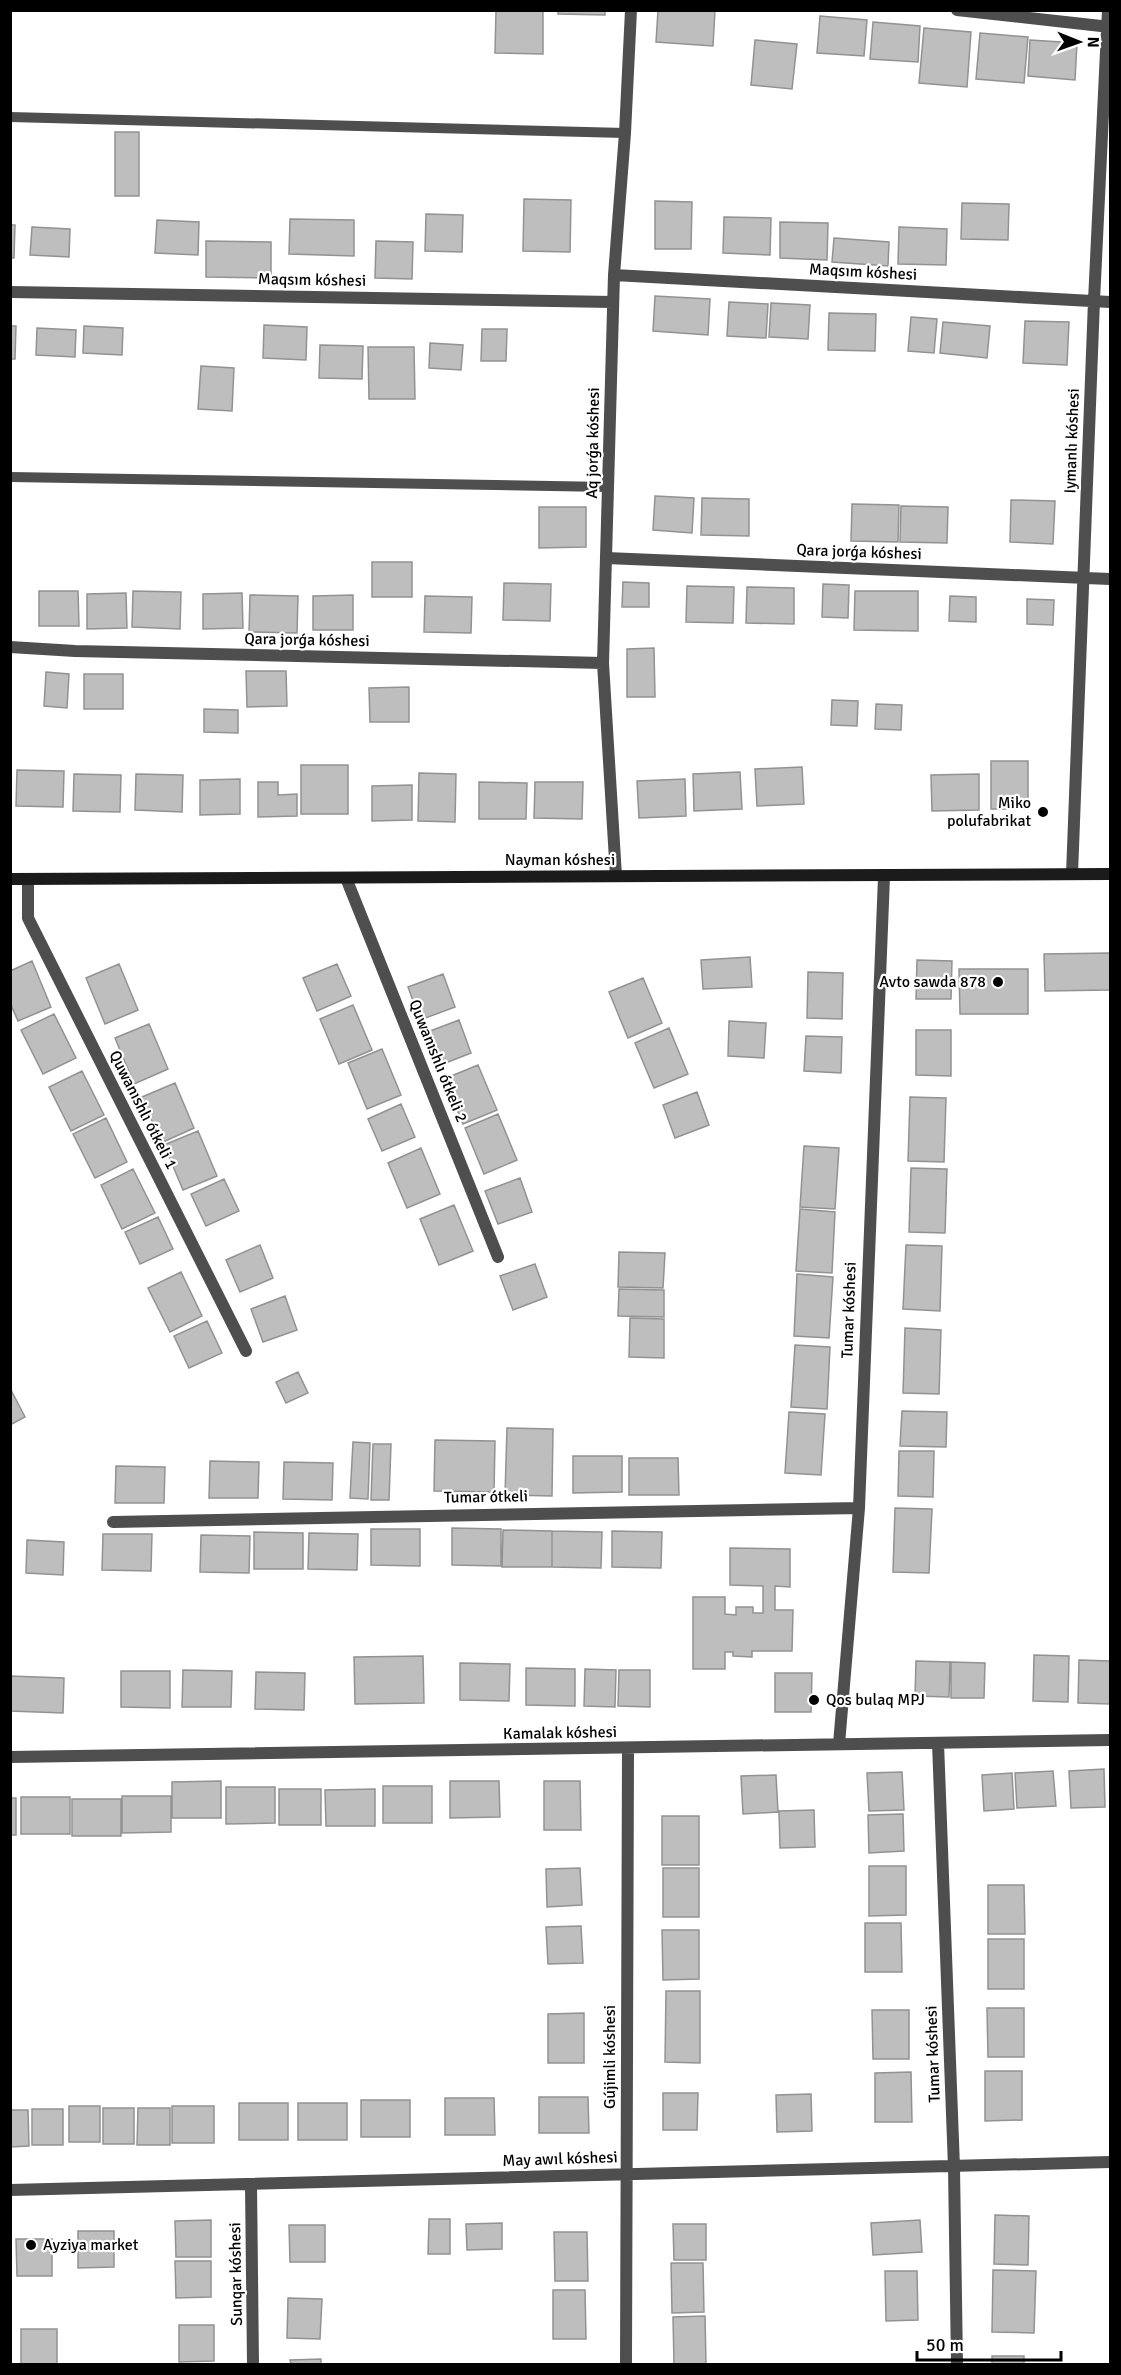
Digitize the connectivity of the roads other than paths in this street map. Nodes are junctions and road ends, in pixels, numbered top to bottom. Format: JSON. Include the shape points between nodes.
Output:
{"nodes":[{"id":1,"x":631,"y":10,"type":"edge"},
{"id":2,"x":957,"y":10,"type":"edge"},
{"id":3,"x":1108,"y":10,"type":"edge"},
{"id":4,"x":1109,"y":27,"type":"edge"},
{"id":5,"x":10,"y":117,"type":"edge"},
{"id":6,"x":625,"y":133,"type":"junction"},
{"id":7,"x":614,"y":275,"type":"junction"},
{"id":8,"x":10,"y":292,"type":"edge"},
{"id":9,"x":1094,"y":301,"type":"junction"},
{"id":10,"x":613,"y":302,"type":"junction"},
{"id":11,"x":1110,"y":302,"type":"edge"},
{"id":12,"x":10,"y":477,"type":"edge"},
{"id":13,"x":608,"y":487,"type":"junction"},
{"id":14,"x":606,"y":558,"type":"junction"},
{"id":15,"x":1083,"y":578,"type":"junction"},
{"id":16,"x":1110,"y":579,"type":"edge"},
{"id":17,"x":10,"y":647,"type":"edge"},
{"id":18,"x":603,"y":663,"type":"junction"},
{"id":19,"x":1072,"y":874,"type":"junction"},
{"id":20,"x":1110,"y":874,"type":"edge"},
{"id":21,"x":616,"y":876,"type":"junction"},
{"id":22,"x":884,"y":877,"type":"junction"},
{"id":23,"x":346,"y":878,"type":"junction"},
{"id":24,"x":10,"y":879,"type":"edge"},
{"id":25,"x":28,"y":879,"type":"junction"},
{"id":26,"x":498,"y":1257,"type":"dead end"},
{"id":27,"x":246,"y":1351,"type":"dead end"},
{"id":28,"x":859,"y":1508,"type":"junction"},
{"id":29,"x":113,"y":1522,"type":"dead end"},
{"id":30,"x":1110,"y":1740,"type":"edge"},
{"id":31,"x":938,"y":1743,"type":"junction"},
{"id":32,"x":839,"y":1744,"type":"junction"},
{"id":33,"x":628,"y":1749,"type":"junction"},
{"id":34,"x":10,"y":1757,"type":"edge"},
{"id":35,"x":1110,"y":2162,"type":"edge"},
{"id":36,"x":954,"y":2167,"type":"junction"},
{"id":37,"x":626,"y":2173,"type":"junction"},
{"id":38,"x":250,"y":2184,"type":"junction"},
{"id":39,"x":10,"y":2190,"type":"edge"},
{"id":40,"x":253,"y":2364,"type":"edge"},
{"id":41,"x":626,"y":2364,"type":"edge"},
{"id":42,"x":957,"y":2364,"type":"edge"}],
"edges":[{"from":1,"to":6,"type":"street","name":"Aq jorǵa kóshesi"},
{"from":2,"to":4,"type":"street"},
{"from":3,"to":4,"type":"street","name":"Iymanlı kóshesi"},
{"from":4,"to":9,"type":"street","name":"Iymanlı kóshesi"},
{"from":5,"to":6,"type":"lane"},
{"from":6,"to":7,"type":"street","name":"Aq jorǵa kóshesi"},
{"from":7,"to":9,"type":"street","name":"Maqsım kóshesi"},
{"from":7,"to":10,"type":"street","name":"Aq jorǵa kóshesi"},
{"from":8,"to":10,"type":"street","name":"Maqsım kóshesi"},
{"from":9,"to":11,"type":"street","name":"Maqsım kóshesi"},
{"from":9,"to":15,"type":"street","name":"Iymanlı kóshesi"},
{"from":10,"to":13,"type":"street","name":"Aq jorǵa kóshesi"},
{"from":12,"to":13,"type":"lane"},
{"from":13,"to":14,"type":"street","name":"Aq jorǵa kóshesi"},
{"from":14,"to":15,"type":"street","name":"Qara jorǵa kóshesi"},
{"from":14,"to":18,"type":"street","name":"Aq jorǵa kóshesi"},
{"from":15,"to":16,"type":"street","name":"Qara jorǵa kóshesi"},
{"from":15,"to":19,"type":"street","name":"Iymanlı kóshesi"},
{"from":17,"to":18,"type":"street","name":"Qara jorǵa kóshesi"},
{"from":18,"to":21,"type":"street","name":"Aq jorǵa kóshesi"},
{"from":19,"to":20,"type":"main road","name":"Nayman kóshesi"},
{"from":19,"to":22,"type":"main road","name":"Nayman kóshesi"},
{"from":21,"to":22,"type":"main road","name":"Nayman kóshesi"},
{"from":21,"to":23,"type":"main road","name":"Nayman kóshesi"},
{"from":22,"to":28,"type":"street","name":"Tumar kóshesi"},
{"from":23,"to":25,"type":"main road","name":"Nayman kóshesi"},
{"from":23,"to":26,"type":"street","name":"Quwanıshlı ótkeli 2"},
{"from":24,"to":25,"type":"main road","name":"Nayman kóshesi"},
{"from":25,"to":27,"type":"street","name":"Quwanıshlı ótkeli 1","via":[[28,918]]},
{"from":28,"to":29,"type":"street","name":"Tumar ótkeli"},
{"from":28,"to":32,"type":"street","name":"Tumar kóshesi"},
{"from":30,"to":31,"type":"street","name":"Kamalak kóshesi"},
{"from":31,"to":32,"type":"street","name":"Kamalak kóshesi"},
{"from":31,"to":36,"type":"street","name":"Tumar kóshesi"},
{"from":32,"to":33,"type":"street","name":"Kamalak kóshesi"},
{"from":33,"to":34,"type":"street","name":"Kamalak kóshesi"},
{"from":33,"to":37,"type":"street","name":"Gújimli kóshesi"},
{"from":35,"to":36,"type":"street","name":"May awıl kóshesi"},
{"from":36,"to":37,"type":"street","name":"May awıl kóshesi"},
{"from":36,"to":42,"type":"street","name":"Tumar kóshesi"},
{"from":37,"to":38,"type":"street","name":"May awıl kóshesi"},
{"from":37,"to":41,"type":"street","name":"Gújimli kóshesi"},
{"from":38,"to":39,"type":"street","name":"May awıl kóshesi"},
{"from":38,"to":40,"type":"street","name":"Sunqar kóshesi"}]}
